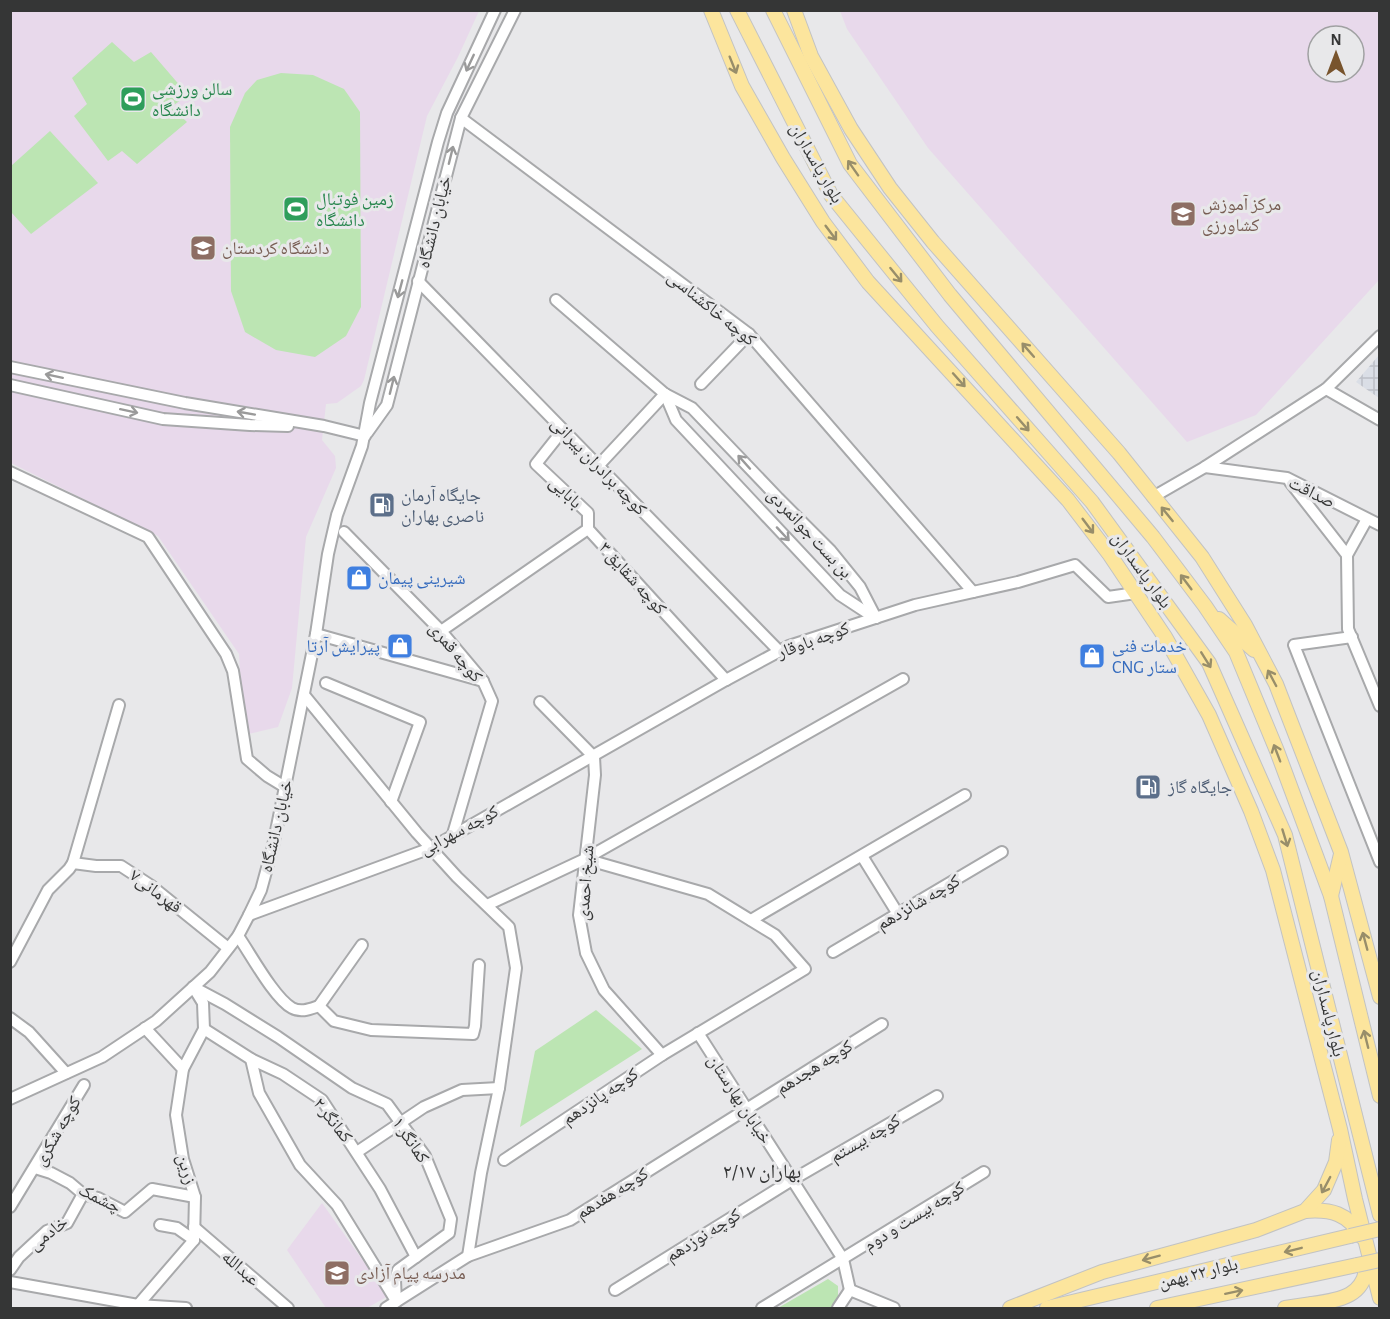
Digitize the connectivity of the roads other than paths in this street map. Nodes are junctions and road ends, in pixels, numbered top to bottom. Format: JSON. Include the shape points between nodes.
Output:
{"nodes":[{"id":1,"x":495,"y":10,"type":"edge"},
{"id":2,"x":515,"y":10,"type":"edge"},
{"id":3,"x":737,"y":10,"type":"edge"},
{"id":4,"x":773,"y":10,"type":"edge"},
{"id":5,"x":794,"y":10,"type":"edge"},
{"id":6,"x":712,"y":15,"type":"edge"},
{"id":7,"x":461,"y":118,"type":"junction"},
{"id":8,"x":418,"y":281,"type":"junction"},
{"id":9,"x":556,"y":300,"type":"dead end"},
{"id":10,"x":749,"y":334,"type":"junction"},
{"id":11,"x":1380,"y":336,"type":"edge"},
{"id":12,"x":10,"y":367,"type":"edge"},
{"id":13,"x":701,"y":384,"type":"dead end"},
{"id":14,"x":10,"y":385,"type":"edge"},
{"id":15,"x":1326,"y":389,"type":"junction"},
{"id":16,"x":665,"y":394,"type":"junction"},
{"id":17,"x":1380,"y":420,"type":"edge"},
{"id":18,"x":324,"y":426,"type":"junction"},
{"id":19,"x":563,"y":430,"type":"junction"},
{"id":20,"x":365,"y":436,"type":"junction"},
{"id":21,"x":598,"y":466,"type":"junction"},
{"id":22,"x":1205,"y":467,"type":"junction"},
{"id":23,"x":10,"y":472,"type":"edge"},
{"id":24,"x":1287,"y":478,"type":"junction"},
{"id":25,"x":1153,"y":496,"type":"junction"},
{"id":26,"x":1367,"y":519,"type":"junction"},
{"id":27,"x":1380,"y":525,"type":"edge"},
{"id":28,"x":588,"y":529,"type":"junction"},
{"id":29,"x":344,"y":532,"type":"dead end"},
{"id":30,"x":1347,"y":555,"type":"junction"},
{"id":31,"x":973,"y":592,"type":"junction"},
{"id":32,"x":1136,"y":593,"type":"junction"},
{"id":33,"x":1205,"y":606,"type":"junction"},
{"id":34,"x":876,"y":618,"type":"junction"},
{"id":35,"x":441,"y":631,"type":"junction"},
{"id":36,"x":316,"y":634,"type":"junction"},
{"id":37,"x":1352,"y":637,"type":"junction"},
{"id":38,"x":779,"y":651,"type":"junction"},
{"id":39,"x":1260,"y":655,"type":"junction"},
{"id":40,"x":726,"y":680,"type":"junction"},
{"id":41,"x":903,"y":680,"type":"dead end"},
{"id":42,"x":483,"y":681,"type":"junction"},
{"id":43,"x":326,"y":683,"type":"dead end"},
{"id":44,"x":304,"y":695,"type":"junction"},
{"id":45,"x":540,"y":702,"type":"dead end"},
{"id":46,"x":119,"y":705,"type":"dead end"},
{"id":47,"x":1380,"y":706,"type":"edge"},
{"id":48,"x":594,"y":757,"type":"junction"},
{"id":49,"x":285,"y":787,"type":"junction"},
{"id":50,"x":965,"y":795,"type":"dead end"},
{"id":51,"x":391,"y":802,"type":"junction"},
{"id":52,"x":453,"y":834,"type":"junction"},
{"id":53,"x":431,"y":848,"type":"junction"},
{"id":54,"x":1002,"y":852,"type":"dead end"},
{"id":55,"x":1341,"y":852,"type":"junction"},
{"id":56,"x":862,"y":856,"type":"junction"},
{"id":57,"x":585,"y":859,"type":"junction"},
{"id":58,"x":1380,"y":862,"type":"edge"},
{"id":59,"x":73,"y":863,"type":"junction"},
{"id":60,"x":1331,"y":896,"type":"junction"},
{"id":61,"x":487,"y":904,"type":"junction"},
{"id":62,"x":898,"y":914,"type":"junction"},
{"id":63,"x":249,"y":915,"type":"junction"},
{"id":64,"x":751,"y":921,"type":"junction"},
{"id":65,"x":238,"y":936,"type":"junction"},
{"id":66,"x":362,"y":945,"type":"dead end"},
{"id":67,"x":228,"y":948,"type":"junction"},
{"id":68,"x":833,"y":952,"type":"dead end"},
{"id":69,"x":10,"y":962,"type":"edge"},
{"id":70,"x":479,"y":965,"type":"dead end"},
{"id":71,"x":193,"y":987,"type":"junction"},
{"id":72,"x":1380,"y":997,"type":"edge"},
{"id":73,"x":319,"y":1006,"type":"junction"},
{"id":74,"x":10,"y":1018,"type":"edge"},
{"id":75,"x":882,"y":1024,"type":"dead end"},
{"id":76,"x":145,"y":1028,"type":"junction"},
{"id":77,"x":204,"y":1029,"type":"junction"},
{"id":78,"x":698,"y":1033,"type":"junction"},
{"id":79,"x":662,"y":1055,"type":"junction"},
{"id":80,"x":251,"y":1059,"type":"junction"},
{"id":81,"x":183,"y":1069,"type":"junction"},
{"id":82,"x":66,"y":1074,"type":"junction"},
{"id":83,"x":84,"y":1085,"type":"dead end"},
{"id":84,"x":500,"y":1088,"type":"junction"},
{"id":85,"x":938,"y":1096,"type":"dead end"},
{"id":86,"x":1380,"y":1096,"type":"edge"},
{"id":87,"x":10,"y":1099,"type":"edge"},
{"id":88,"x":746,"y":1110,"type":"junction"},
{"id":89,"x":400,"y":1123,"type":"junction"},
{"id":90,"x":1340,"y":1129,"type":"junction"},
{"id":91,"x":357,"y":1152,"type":"junction"},
{"id":92,"x":504,"y":1160,"type":"dead end"},
{"id":93,"x":35,"y":1168,"type":"junction"},
{"id":94,"x":984,"y":1172,"type":"dead end"},
{"id":95,"x":792,"y":1180,"type":"junction"},
{"id":96,"x":83,"y":1194,"type":"junction"},
{"id":97,"x":195,"y":1197,"type":"junction"},
{"id":98,"x":10,"y":1208,"type":"edge"},
{"id":99,"x":1305,"y":1211,"type":"junction"},
{"id":100,"x":1380,"y":1215,"type":"edge"},
{"id":101,"x":160,"y":1225,"type":"dead end"},
{"id":102,"x":194,"y":1227,"type":"junction"},
{"id":103,"x":1380,"y":1229,"type":"edge"},
{"id":104,"x":194,"y":1240,"type":"junction"},
{"id":105,"x":468,"y":1256,"type":"junction"},
{"id":106,"x":416,"y":1257,"type":"junction"},
{"id":107,"x":843,"y":1259,"type":"junction"},
{"id":108,"x":1380,"y":1260,"type":"edge"},
{"id":109,"x":10,"y":1270,"type":"edge"},
{"id":110,"x":10,"y":1282,"type":"edge"},
{"id":111,"x":615,"y":1290,"type":"dead end"},
{"id":112,"x":850,"y":1290,"type":"junction"},
{"id":113,"x":1380,"y":1298,"type":"edge"},
{"id":114,"x":396,"y":1302,"type":"junction"},
{"id":115,"x":1312,"y":1304,"type":"junction"},
{"id":116,"x":138,"y":1305,"type":"junction"},
{"id":117,"x":186,"y":1308,"type":"edge"},
{"id":118,"x":288,"y":1308,"type":"edge"},
{"id":119,"x":386,"y":1308,"type":"edge"},
{"id":120,"x":762,"y":1308,"type":"edge"},
{"id":121,"x":838,"y":1308,"type":"edge"},
{"id":122,"x":894,"y":1308,"type":"edge"},
{"id":123,"x":1010,"y":1308,"type":"edge"},
{"id":124,"x":1047,"y":1308,"type":"edge"},
{"id":125,"x":1157,"y":1308,"type":"edge"},
{"id":126,"x":1285,"y":1308,"type":"edge"},
{"id":127,"x":1333,"y":1308,"type":"edge"}],
"edges":[{"from":1,"to":20,"type":"street","name":"خیابان دانشگاه","one_way":true,"via":[[447,113],[438,142],[370,403]]},
{"from":2,"to":7,"type":"street","name":"خیابان دانشگاه"},
{"from":3,"to":100,"type":"main road","name":"بلوار پاسداران","one_way":true,"via":[[831,195],[937,327],[1092,502],[1209,663],[1285,835]]},
{"from":33,"to":4,"type":"main road","name":"بلوار پاسداران","one_way":true,"via":[[1153,537],[950,295],[850,164]]},
{"from":25,"to":5,"type":"main road","one_way":true,"via":[[890,188],[851,129],[811,56]]},
{"from":6,"to":32,"type":"main road","one_way":true,"via":[[742,86],[823,222],[868,282],[1068,500]]},
{"from":8,"to":7,"type":"street","name":"خیابان دانشگاه","one_way":true},
{"from":7,"to":10,"type":"street","name":"کوچه خاکشناسی"},
{"from":8,"to":19,"type":"street","name":"کوچه برادران پیرانی"},
{"from":20,"to":8,"type":"street","name":"خیابان دانشگاه","one_way":true,"via":[[387,405]]},
{"from":9,"to":16,"type":"street","name":"بن بست جوانمردی"},
{"from":10,"to":13,"type":"street"},
{"from":10,"to":31,"type":"street","name":"کوچه خاکشناسی"},
{"from":11,"to":15,"type":"street"},
{"from":18,"to":12,"type":"street","one_way":true,"via":[[185,403]]},
{"from":14,"to":18,"type":"street","one_way":true,"via":[[163,419]]},
{"from":15,"to":17,"type":"street"},
{"from":15,"to":22,"type":"street"},
{"from":16,"to":21,"type":"street"},
{"from":16,"to":34,"type":"street","name":"بن بست جوانمردی","one_way":true,"via":[[676,420],[840,595]]},
{"from":34,"to":16,"type":"street","name":"بن بست جوانمردی","one_way":true,"via":[[860,587],[830,550],[692,408]]},
{"from":18,"to":20,"type":"street"},
{"from":19,"to":21,"type":"street","name":"کوچه برادران پیرانی"},
{"from":19,"to":28,"type":"street","name":"بابایی","via":[[536,464],[588,513]]},
{"from":20,"to":36,"type":"street","name":"خیابان دانشگاه","via":[[337,515]]},
{"from":21,"to":38,"type":"street","name":"کوچه برادران پیرانی"},
{"from":22,"to":24,"type":"street","name":"صداقت"},
{"from":22,"to":25,"type":"street"},
{"from":23,"to":49,"type":"street","via":[[148,537],[226,654],[233,671],[247,759]]},
{"from":24,"to":26,"type":"street","name":"صداقت"},
{"from":24,"to":30,"type":"street"},
{"from":39,"to":25,"type":"main road","one_way":true,"via":[[1207,565]]},
{"from":26,"to":27,"type":"street","name":"صداقت"},
{"from":26,"to":30,"type":"street"},
{"from":28,"to":35,"type":"street","name":"کوچه شقایق ۳"},
{"from":28,"to":40,"type":"street","name":"کوچه شقایق ۳"},
{"from":29,"to":35,"type":"street","name":"کوچه قمری"},
{"from":30,"to":37,"type":"street","via":[[1348,629]]},
{"from":31,"to":32,"type":"street","name":"کوچه باوقار","via":[[1075,565],[1108,597]]},
{"from":31,"to":34,"type":"street","name":"کوچه باوقار"},
{"from":32,"to":90,"type":"main road","via":[[1209,715],[1251,811],[1273,870]]},
{"from":33,"to":39,"type":"main road"},
{"from":60,"to":33,"type":"main road","name":"بلوار پاسداران","one_way":true,"via":[[1236,652]]},
{"from":34,"to":38,"type":"street","name":"کوچه باوقار"},
{"from":35,"to":42,"type":"street","name":"کوچه قمری"},
{"from":36,"to":42,"type":"street"},
{"from":36,"to":44,"type":"street","name":"خیابان دانشگاه"},
{"from":37,"to":47,"type":"street"},
{"from":37,"to":58,"type":"street","via":[[1294,645]]},
{"from":38,"to":40,"type":"street","name":"کوچه باوقار"},
{"from":55,"to":39,"type":"main road","one_way":true,"via":[[1276,684]]},
{"from":40,"to":48,"type":"street","name":"کوچه باوقار"},
{"from":41,"to":57,"type":"street"},
{"from":42,"to":52,"type":"street","name":"کوچه قمری","via":[[492,701]]},
{"from":43,"to":51,"type":"street","via":[[420,722]]},
{"from":44,"to":49,"type":"street","name":"خیابان دانشگاه"},
{"from":44,"to":51,"type":"street"},
{"from":45,"to":48,"type":"street"},
{"from":46,"to":59,"type":"street"},
{"from":48,"to":52,"type":"street","name":"کوچه سهرابی"},
{"from":48,"to":57,"type":"street","name":"شیخ احمدی"},
{"from":49,"to":63,"type":"street","name":"خیابان دانشگاه","via":[[263,882]]},
{"from":50,"to":56,"type":"street"},
{"from":51,"to":53,"type":"street"},
{"from":52,"to":53,"type":"street","name":"کوچه سهرابی"},
{"from":53,"to":61,"type":"street"},
{"from":53,"to":63,"type":"street","name":"کوچه سهرابی"},
{"from":54,"to":62,"type":"street","name":"کوچه شانزدهم"},
{"from":55,"to":60,"type":"main road"},
{"from":72,"to":55,"type":"main road","one_way":true},
{"from":56,"to":62,"type":"street"},
{"from":56,"to":64,"type":"street"},
{"from":57,"to":61,"type":"street"},
{"from":57,"to":64,"type":"street","via":[[708,894]]},
{"from":57,"to":79,"type":"street","name":"شیخ احمدی","via":[[579,915],[586,953],[604,990]]},
{"from":59,"to":67,"type":"street","name":"قهرمانی۷","via":[[121,866]]},
{"from":59,"to":69,"type":"street","via":[[48,890]]},
{"from":86,"to":60,"type":"main road","name":"بلوار پاسداران","one_way":true},
{"from":61,"to":84,"type":"street","via":[[509,927],[516,968]]},
{"from":62,"to":68,"type":"street","name":"کوچه شانزدهم"},
{"from":63,"to":65,"type":"street","name":"خیابان دانشگاه"},
{"from":64,"to":78,"type":"street","via":[[775,935],[805,969]]},
{"from":65,"to":67,"type":"street","name":"خیابان دانشگاه"},
{"from":65,"to":73,"type":"street","via":[[280,998],[293,1008],[307,1011]]},
{"from":66,"to":73,"type":"street"},
{"from":67,"to":71,"type":"street","name":"خیابان دانشگاه"},
{"from":70,"to":73,"type":"street","via":[[473,1034],[371,1030],[334,1021]]},
{"from":71,"to":76,"type":"street","name":"خیابان دانشگاه"},
{"from":71,"to":77,"type":"street","via":[[203,1003]]},
{"from":71,"to":89,"type":"street","name":"کمانگر ۱","via":[[278,1037],[352,1088],[387,1104]]},
{"from":74,"to":82,"type":"street","via":[[29,1032]]},
{"from":75,"to":88,"type":"street","name":"کوچه هجدهم"},
{"from":76,"to":81,"type":"street"},
{"from":76,"to":82,"type":"street","name":"خیابان دانشگاه","via":[[102,1057]]},
{"from":77,"to":80,"type":"street","name":"کمانگر ۲"},
{"from":77,"to":81,"type":"street","name":"زرین"},
{"from":78,"to":79,"type":"street","name":"کوچه پانزدهم"},
{"from":78,"to":88,"type":"street","name":"خیابان بهارستان"},
{"from":79,"to":92,"type":"street","name":"کوچه پانزدهم"},
{"from":80,"to":91,"type":"street","name":"کمانگر ۲","via":[[283,1074],[322,1100]]},
{"from":80,"to":114,"type":"street","via":[[258,1093],[300,1165],[337,1205]]},
{"from":81,"to":97,"type":"street","name":"زرین","via":[[176,1115],[183,1159]]},
{"from":82,"to":87,"type":"street","name":"خیابان دانشگاه"},
{"from":83,"to":93,"type":"street","name":"کوچه شکری"},
{"from":84,"to":89,"type":"street","via":[[462,1090]]},
{"from":84,"to":105,"type":"street"},
{"from":85,"to":95,"type":"street","name":"کوچه بیستم"},
{"from":88,"to":95,"type":"street","name":"خیابان بهارستان"},
{"from":88,"to":105,"type":"street","name":"کوچه هفدهم","via":[[570,1220]]},
{"from":89,"to":91,"type":"street"},
{"from":89,"to":106,"type":"street","name":"کمانگر ۱","via":[[425,1156],[451,1219],[449,1233]]},
{"from":90,"to":99,"type":"main road","one_way":true,"via":[[1336,1162],[1324,1190]]},
{"from":90,"to":113,"type":"main road"},
{"from":91,"to":106,"type":"street","name":"کمانگر ۲"},
{"from":93,"to":96,"type":"street","name":"چشمک","via":[[70,1183]]},
{"from":93,"to":98,"type":"street","name":"کوچه شکری"},
{"from":94,"to":107,"type":"street","name":"کوچه بیست و دوم"},
{"from":95,"to":107,"type":"street","name":"خیابان بهارستان"},
{"from":95,"to":111,"type":"street","name":"کوچه نوزدهم"},
{"from":96,"to":97,"type":"street","name":"چشمک","via":[[126,1212],[152,1189]]},
{"from":96,"to":109,"type":"street","name":"خادمی","via":[[67,1223],[47,1231]]},
{"from":97,"to":102,"type":"street","name":"زرین"},
{"from":99,"to":115,"type":"main road","via":[[1326,1210],[1347,1218],[1361,1235],[1367,1254],[1366,1275],[1354,1293]]},
{"from":99,"to":123,"type":"main road","one_way":true,"via":[[1256,1230],[1102,1272]]},
{"from":101,"to":104,"type":"street","via":[[177,1228]]},
{"from":102,"to":104,"type":"street","name":"زرین"},
{"from":102,"to":118,"type":"street","name":"عبدالله"},
{"from":103,"to":124,"type":"main road","name":"بلوار ۲۲ بهمن","one_way":true,"bridge":true},
{"from":104,"to":116,"type":"street"},
{"from":105,"to":114,"type":"street","name":"کوچه هفدهم"},
{"from":106,"to":114,"type":"street","name":"کمانگر ۱","via":[[398,1270]]},
{"from":107,"to":112,"type":"street","name":"خیابان بهارستان"},
{"from":107,"to":120,"type":"street","name":"کوچه بیست و دوم"},
{"from":125,"to":108,"type":"main road","name":"بلوار ۲۲ بهمن","one_way":true,"bridge":true},
{"from":110,"to":116,"type":"street"},
{"from":112,"to":121,"type":"street"},
{"from":112,"to":122,"type":"street"},
{"from":114,"to":119,"type":"street","name":"کوچه هفدهم"},
{"from":115,"to":126,"type":"main road"},
{"from":115,"to":127,"type":"main road"},
{"from":116,"to":117,"type":"street"}]}
